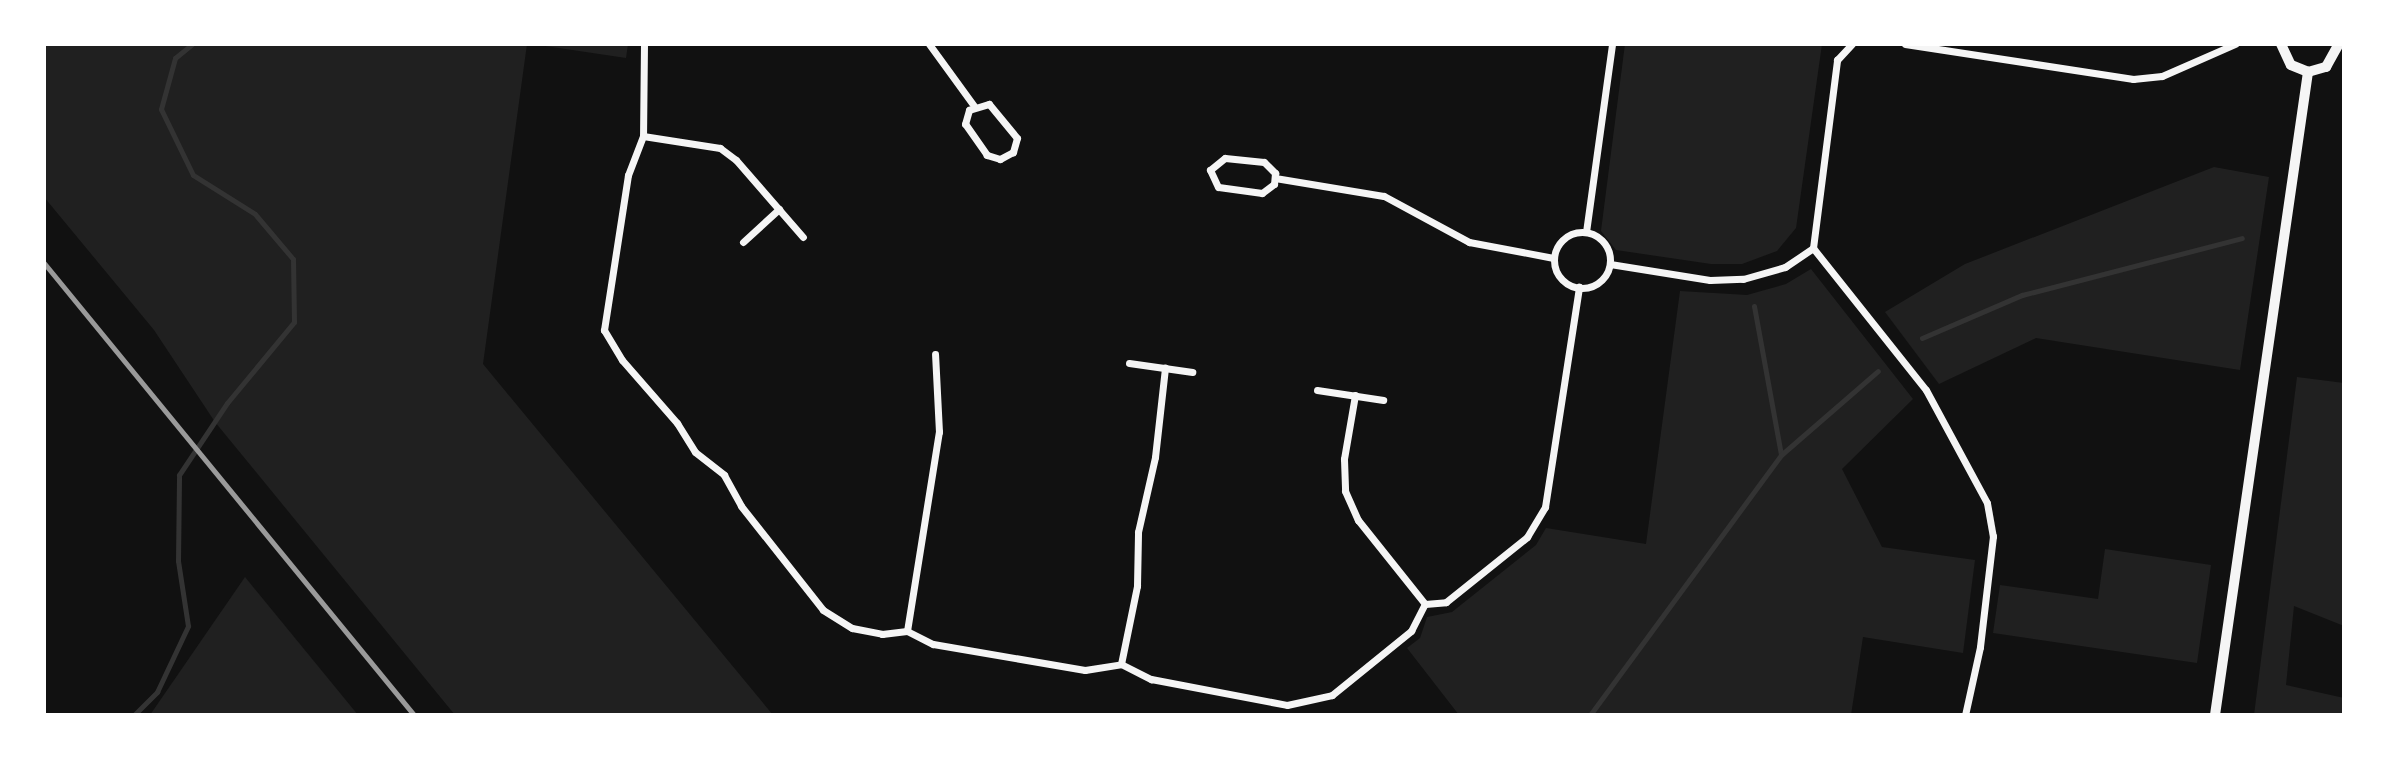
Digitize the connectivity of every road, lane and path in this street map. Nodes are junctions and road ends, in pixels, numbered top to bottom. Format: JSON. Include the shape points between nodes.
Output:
{"nodes":[{"id":1,"x":644,"y":44,"type":"edge"},
{"id":2,"x":929,"y":44,"type":"edge"},
{"id":3,"x":1612,"y":44,"type":"edge"},
{"id":4,"x":1852,"y":44,"type":"edge"},
{"id":5,"x":1905,"y":44,"type":"edge"},
{"id":6,"x":2235,"y":44,"type":"edge"},
{"id":7,"x":2281,"y":44,"type":"edge"},
{"id":8,"x":2341,"y":44,"type":"edge"},
{"id":9,"x":2308,"y":72,"type":"junction"},
{"id":10,"x":974,"y":106,"type":"junction"},
{"id":11,"x":643,"y":136,"type":"junction"},
{"id":12,"x":1275,"y":178,"type":"junction"},
{"id":13,"x":779,"y":209,"type":"junction"},
{"id":14,"x":1586,"y":232,"type":"junction"},
{"id":15,"x":803,"y":237,"type":"dead end"},
{"id":16,"x":743,"y":242,"type":"dead end"},
{"id":17,"x":1813,"y":248,"type":"junction"},
{"id":18,"x":1554,"y":258,"type":"junction"},
{"id":19,"x":1610,"y":264,"type":"junction"},
{"id":20,"x":1579,"y":288,"type":"junction"},
{"id":21,"x":935,"y":354,"type":"dead end"},
{"id":22,"x":1129,"y":362,"type":"dead end"},
{"id":23,"x":1165,"y":368,"type":"junction"},
{"id":24,"x":1192,"y":372,"type":"dead end"},
{"id":25,"x":1317,"y":390,"type":"dead end"},
{"id":26,"x":1355,"y":395,"type":"junction"},
{"id":27,"x":1383,"y":400,"type":"dead end"},
{"id":28,"x":1425,"y":604,"type":"junction"},
{"id":29,"x":907,"y":631,"type":"junction"},
{"id":30,"x":1121,"y":664,"type":"junction"},
{"id":31,"x":1965,"y":715,"type":"edge"},
{"id":32,"x":2215,"y":715,"type":"edge"}],
"edges":[{"from":1,"to":11,"type":"street"},
{"from":2,"to":10,"type":"street"},
{"from":3,"to":14,"type":"street"},
{"from":4,"to":17,"type":"street","via":[[1837,60]]},
{"from":5,"to":6,"type":"street","via":[[2133,79],[2162,76]]},
{"from":7,"to":9,"type":"street","via":[[2291,65]]},
{"from":8,"to":9,"type":"street","via":[[2326,67]]},
{"from":9,"to":32,"type":"street"},
{"from":10,"to":10,"type":"street","via":[[995,107],[1015,131],[1016,145],[1007,156],[987,155],[967,131],[965,117]]},
{"from":11,"to":13,"type":"street","via":[[720,148]]},
{"from":11,"to":29,"type":"street","via":[[628,175],[604,330],[695,452],[724,475],[741,506],[823,610],[852,628],[882,634]]},
{"from":12,"to":12,"type":"street","via":[[1262,193],[1222,189],[1209,175],[1212,165],[1225,158],[1264,162]]},
{"from":12,"to":18,"type":"street","via":[[1384,196],[1469,242]]},
{"from":13,"to":15,"type":"street"},
{"from":13,"to":16,"type":"street"},
{"from":14,"to":18,"type":"street","via":[[1561,242]]},
{"from":14,"to":19,"type":"street","via":[[1602,239]]},
{"from":17,"to":19,"type":"street","via":[[1785,267],[1743,279],[1710,280]]},
{"from":17,"to":31,"type":"street","via":[[1926,390],[1987,503],[1993,536],[1980,647]]},
{"from":18,"to":20,"type":"street","via":[[1558,274]]},
{"from":19,"to":20,"type":"street","via":[[1602,280]]},
{"from":20,"to":28,"type":"street","via":[[1545,507],[1527,537],[1446,602]]},
{"from":21,"to":29,"type":"street","via":[[939,432]]},
{"from":22,"to":23,"type":"street"},
{"from":23,"to":24,"type":"street"},
{"from":23,"to":30,"type":"street","via":[[1155,457],[1138,532],[1137,586]]},
{"from":25,"to":26,"type":"street"},
{"from":26,"to":27,"type":"street"},
{"from":26,"to":28,"type":"street","via":[[1344,459],[1345,491],[1358,520]]},
{"from":28,"to":30,"type":"street","via":[[1411,631],[1332,695],[1313,702],[1287,705],[1151,679]]},
{"from":29,"to":30,"type":"street","via":[[933,644],[1085,670]]}]}
